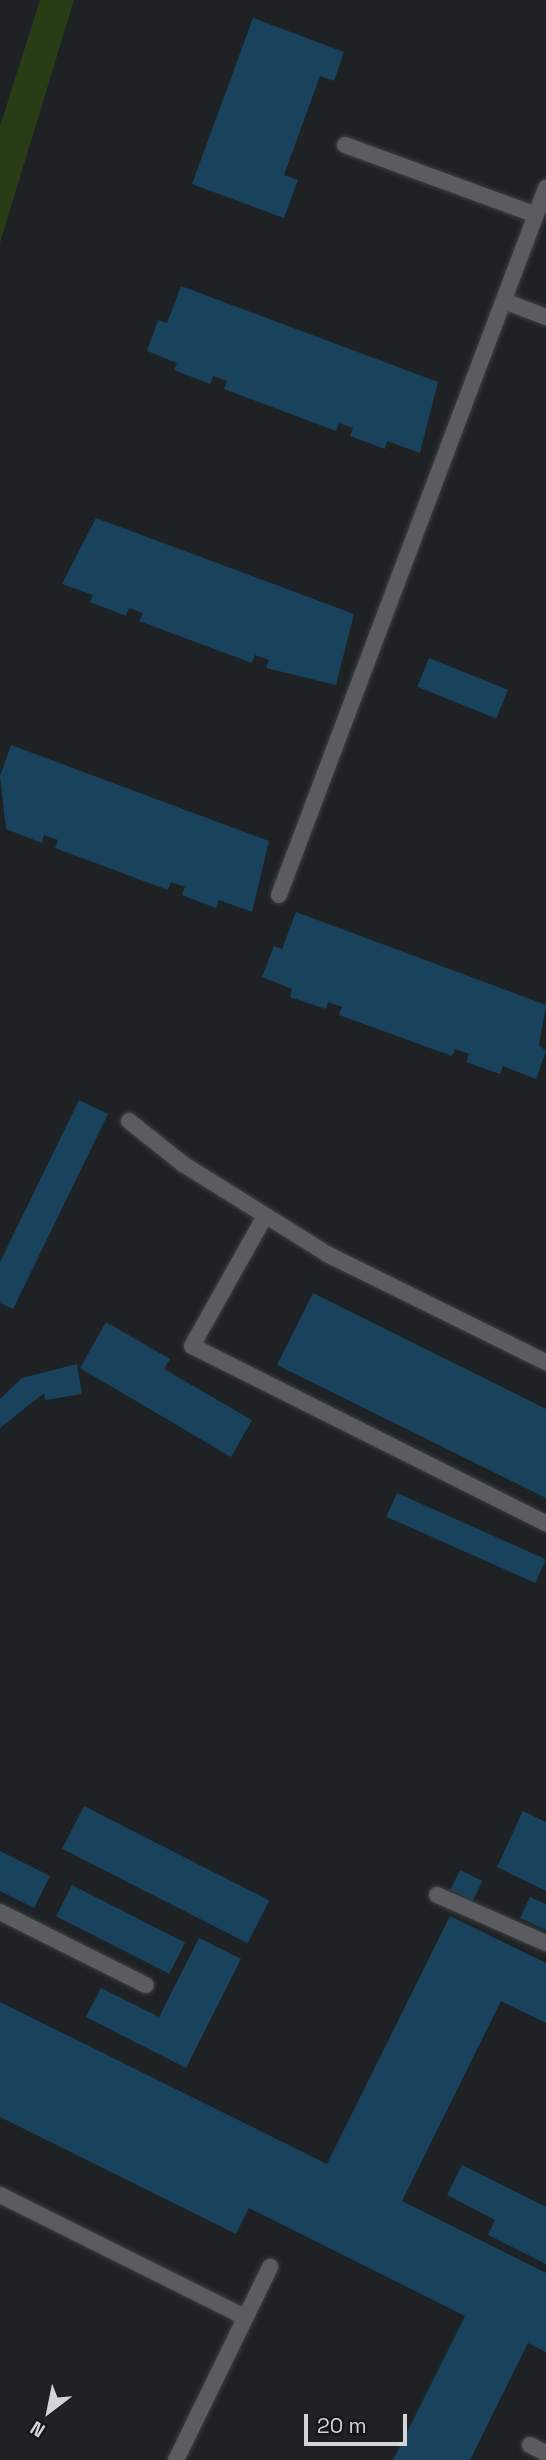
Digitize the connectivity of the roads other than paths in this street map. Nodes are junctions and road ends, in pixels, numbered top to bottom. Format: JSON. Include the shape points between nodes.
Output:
{"nodes":[{"id":1,"x":345,"y":145,"type":"dead end"},
{"id":2,"x":546,"y":188,"type":"edge"},
{"id":3,"x":536,"y":215,"type":"junction"},
{"id":4,"x":504,"y":302,"type":"junction"},
{"id":5,"x":546,"y":317,"type":"edge"},
{"id":6,"x":279,"y":895,"type":"dead end"},
{"id":7,"x":130,"y":1121,"type":"dead end"},
{"id":8,"x":265,"y":1216,"type":"junction"},
{"id":9,"x":546,"y":1362,"type":"edge"},
{"id":10,"x":546,"y":1523,"type":"edge"},
{"id":11,"x":437,"y":1895,"type":"dead end"},
{"id":12,"x":0,"y":1912,"type":"edge"},
{"id":13,"x":546,"y":1943,"type":"edge"},
{"id":14,"x":146,"y":1985,"type":"dead end"},
{"id":15,"x":0,"y":2195,"type":"edge"},
{"id":16,"x":270,"y":2267,"type":"dead end"},
{"id":17,"x":245,"y":2317,"type":"junction"},
{"id":18,"x":530,"y":2445,"type":"dead end"},
{"id":19,"x":546,"y":2453,"type":"edge"},
{"id":20,"x":176,"y":2460,"type":"edge"}],
"edges":[{"from":1,"to":3,"type":"lane"},
{"from":2,"to":3,"type":"lane"},
{"from":3,"to":4,"type":"lane"},
{"from":4,"to":5,"type":"lane"},
{"from":4,"to":6,"type":"lane"},
{"from":7,"to":8,"type":"lane"},
{"from":8,"to":9,"type":"lane","via":[[327,1254]]},
{"from":8,"to":10,"type":"lane","via":[[192,1346]]},
{"from":11,"to":13,"type":"lane"},
{"from":12,"to":14,"type":"lane"},
{"from":15,"to":17,"type":"lane"},
{"from":16,"to":17,"type":"lane"},
{"from":17,"to":20,"type":"lane"},
{"from":18,"to":19,"type":"lane"}]}
